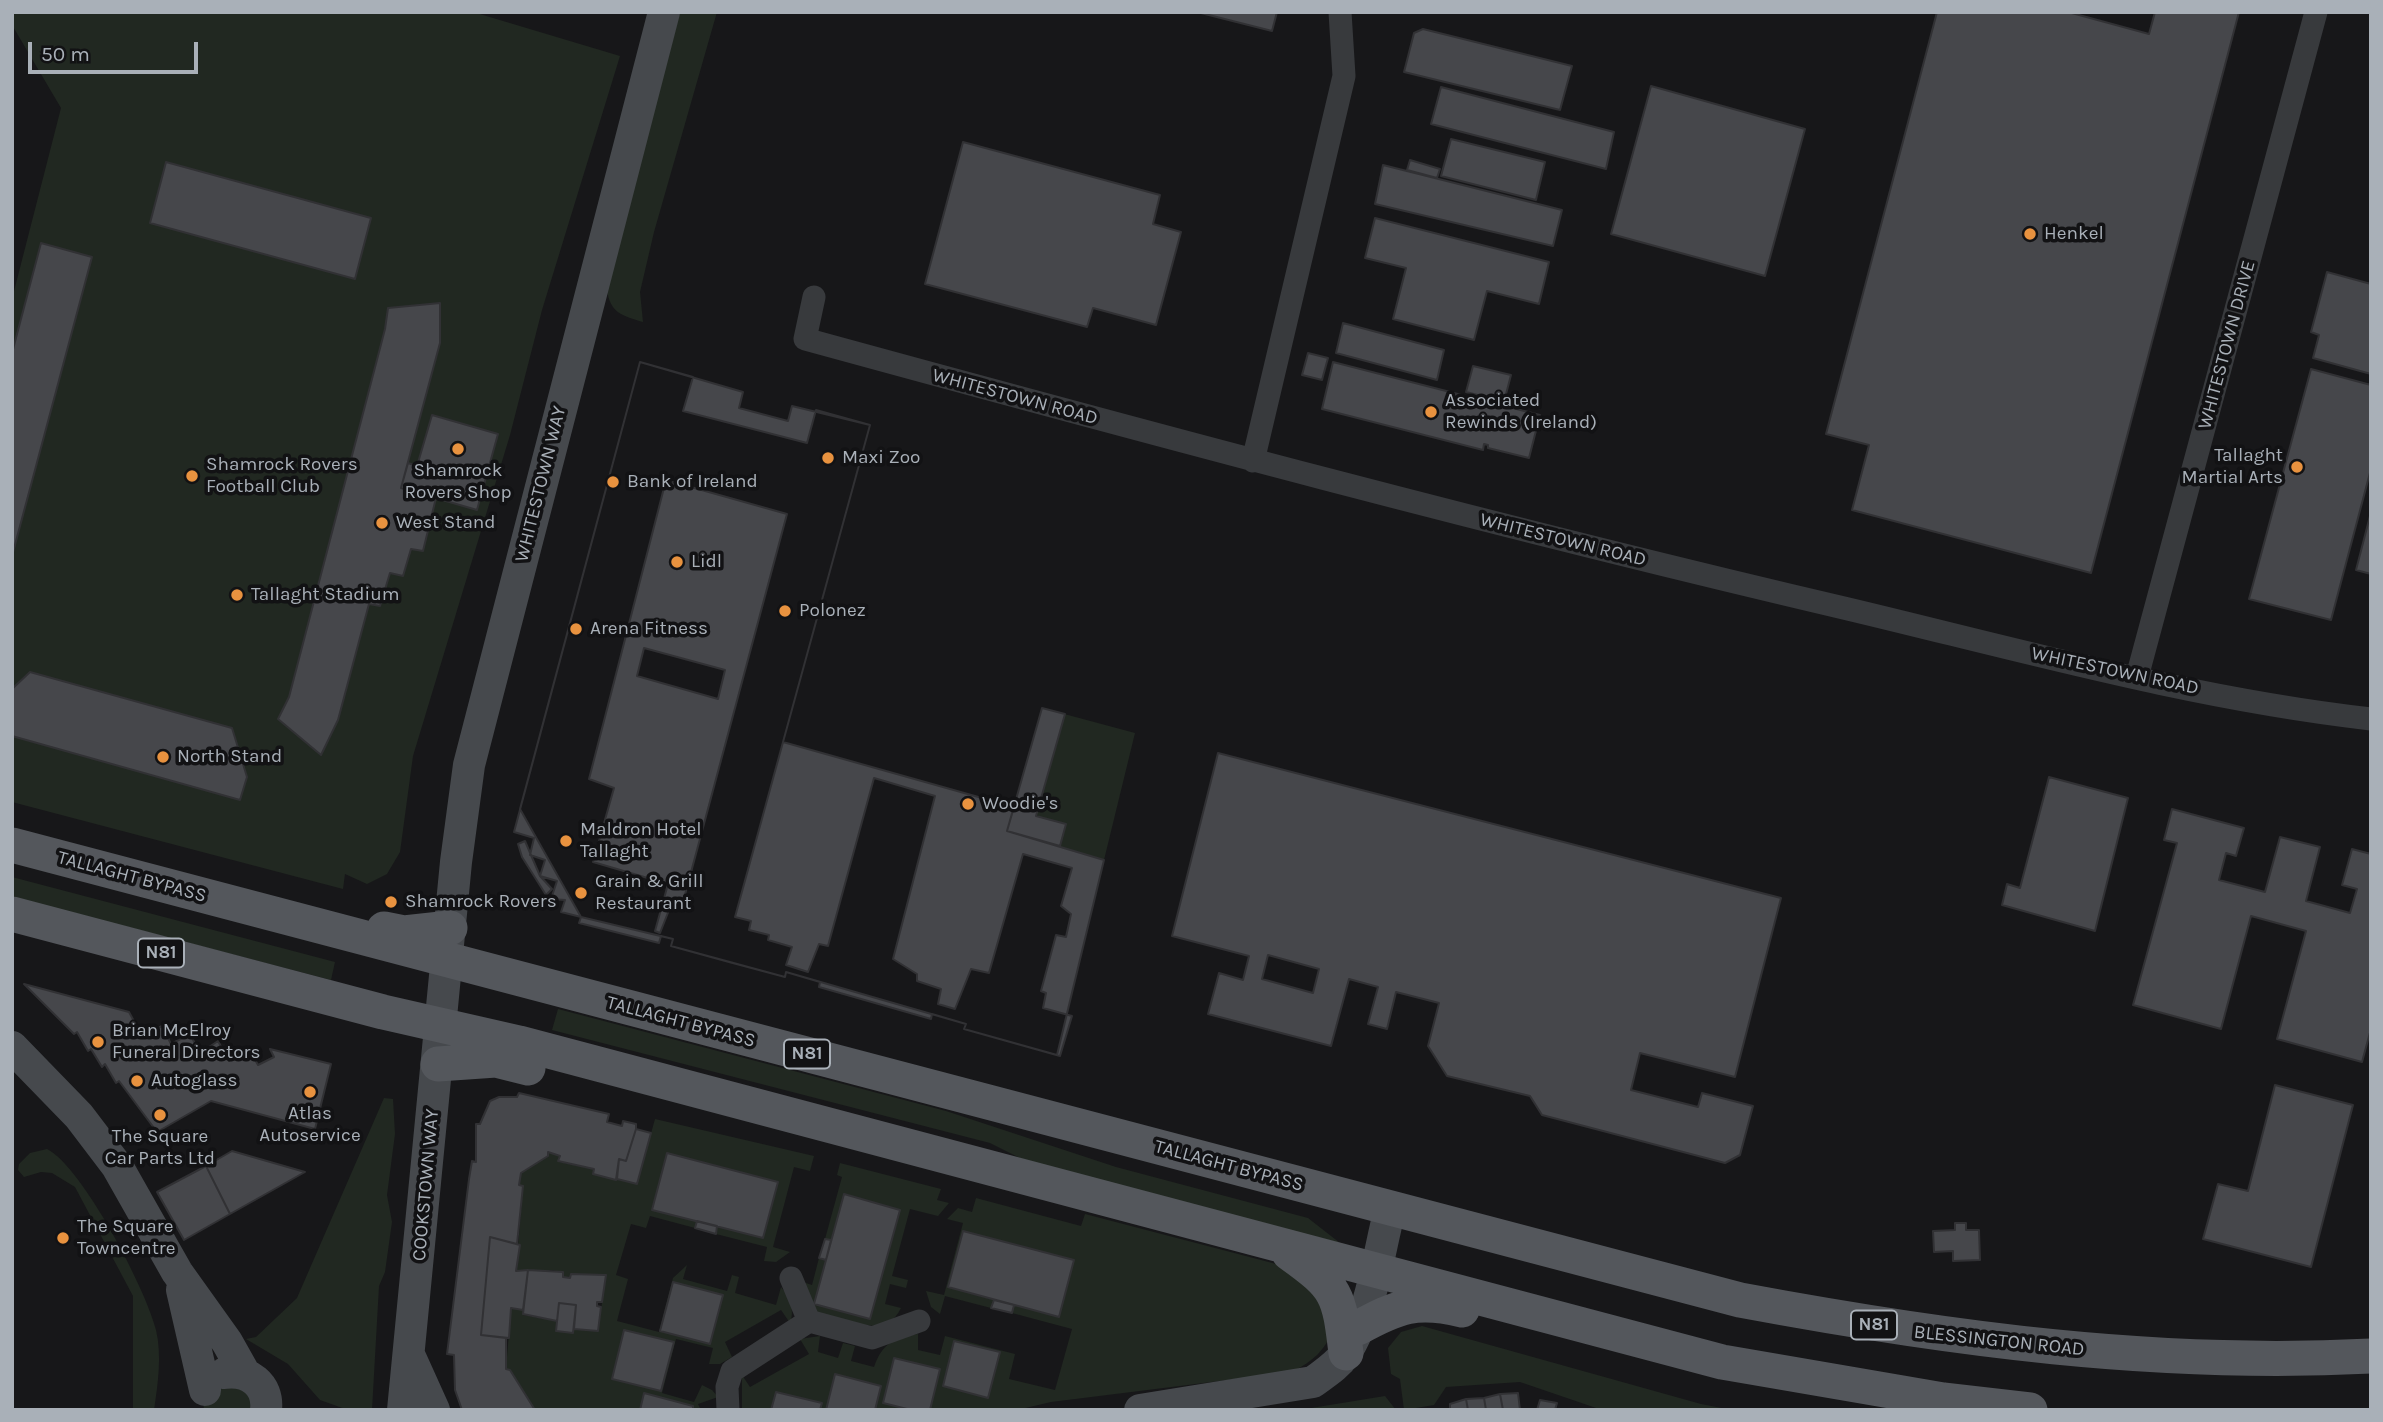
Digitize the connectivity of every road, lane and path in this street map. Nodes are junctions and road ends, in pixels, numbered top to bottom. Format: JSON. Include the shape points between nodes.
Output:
{"nodes":[{"id":1,"x":664,"y":12,"type":"edge"},
{"id":2,"x":1340,"y":12,"type":"edge"},
{"id":3,"x":2316,"y":12,"type":"edge"},
{"id":4,"x":814,"y":297,"type":"dead end"},
{"id":5,"x":1253,"y":461,"type":"junction"},
{"id":6,"x":2137,"y":677,"type":"junction"},
{"id":7,"x":2371,"y":719,"type":"edge"},
{"id":8,"x":12,"y":845,"type":"edge"},
{"id":9,"x":12,"y":914,"type":"edge"},
{"id":10,"x":449,"y":945,"type":"junction"},
{"id":11,"x":442,"y":1026,"type":"junction"},
{"id":12,"x":12,"y":1047,"type":"edge"},
{"id":13,"x":438,"y":1064,"type":"junction"},
{"id":14,"x":821,"y":1124,"type":"junction"},
{"id":15,"x":1390,"y":1209,"type":"junction"},
{"id":16,"x":1272,"y":1241,"type":"junction"},
{"id":17,"x":1374,"y":1269,"type":"junction"},
{"id":18,"x":177,"y":1272,"type":"junction"},
{"id":19,"x":791,"y":1279,"type":"dead end"},
{"id":20,"x":809,"y":1321,"type":"junction"},
{"id":21,"x":919,"y":1321,"type":"dead end"},
{"id":22,"x":1352,"y":1340,"type":"junction"},
{"id":23,"x":2371,"y":1356,"type":"edge"},
{"id":24,"x":410,"y":1357,"type":"junction"},
{"id":25,"x":1722,"y":1362,"type":"junction"},
{"id":26,"x":245,"y":1374,"type":"junction"},
{"id":27,"x":202,"y":1403,"type":"edge"},
{"id":28,"x":1150,"y":1409,"type":"edge"},
{"id":29,"x":266,"y":1410,"type":"edge"},
{"id":30,"x":403,"y":1410,"type":"edge"},
{"id":31,"x":434,"y":1410,"type":"edge"},
{"id":32,"x":728,"y":1410,"type":"edge"},
{"id":33,"x":2030,"y":1410,"type":"edge"}],
"edges":[{"from":1,"to":10,"type":"street","name":"WHITESTOWN WAY","via":[[469,765]]},
{"from":2,"to":5,"type":"street","via":[[1343,76]]},
{"from":3,"to":6,"type":"street","name":"WHITESTOWN DRIVE"},
{"from":4,"to":5,"type":"street","name":"WHITESTOWN ROAD","via":[[805,339]]},
{"from":5,"to":6,"type":"street","name":"WHITESTOWN ROAD","via":[[1656,564]]},
{"from":6,"to":7,"type":"street","name":"WHITESTOWN ROAD"},
{"from":8,"to":10,"type":"main road","name":"TALLAGHT BYPASS","number":"N81"},
{"from":9,"to":11,"type":"main road","number":"N81"},
{"from":10,"to":11,"type":"street","name":"COOKSTOWN WAY"},
{"from":10,"to":15,"type":"main road","name":"TALLAGHT BYPASS","number":"N81"},
{"from":11,"to":13,"type":"street","name":"COOKSTOWN WAY"},
{"from":11,"to":14,"type":"main road","number":"N81"},
{"from":12,"to":18,"type":"street","via":[[79,1116],[117,1166]]},
{"from":13,"to":14,"type":"main road","via":[[496,1060],[753,1126]]},
{"from":13,"to":24,"type":"street","name":"COOKSTOWN WAY"},
{"from":14,"to":16,"type":"main road","number":"N81"},
{"from":15,"to":17,"type":"street"},
{"from":15,"to":23,"type":"main road","name":"BLESSINGTON ROAD","number":"N81","via":[[1740,1300],[1921,1333],[2196,1358]]},
{"from":16,"to":17,"type":"main road","number":"N81"},
{"from":16,"to":22,"type":"main road","via":[[1334,1290]]},
{"from":17,"to":22,"type":"street"},
{"from":17,"to":25,"type":"main road","number":"N81"},
{"from":18,"to":26,"type":"street"},
{"from":18,"to":27,"type":"street"},
{"from":19,"to":20,"type":"street"},
{"from":20,"to":21,"type":"street","via":[[872,1338]]},
{"from":20,"to":32,"type":"street","via":[[732,1371]]},
{"from":22,"to":25,"type":"main road","via":[[1394,1307],[1433,1303],[1636,1356]]},
{"from":22,"to":28,"type":"street","via":[[1335,1366],[1313,1382]]},
{"from":24,"to":30,"type":"street","name":"COOKSTOWN WAY"},
{"from":24,"to":31,"type":"street"},
{"from":25,"to":33,"type":"main road","number":"N81","via":[[1942,1400]]},
{"from":26,"to":27,"type":"street","via":[[217,1377]]},
{"from":26,"to":29,"type":"street","via":[[265,1393]]}]}
